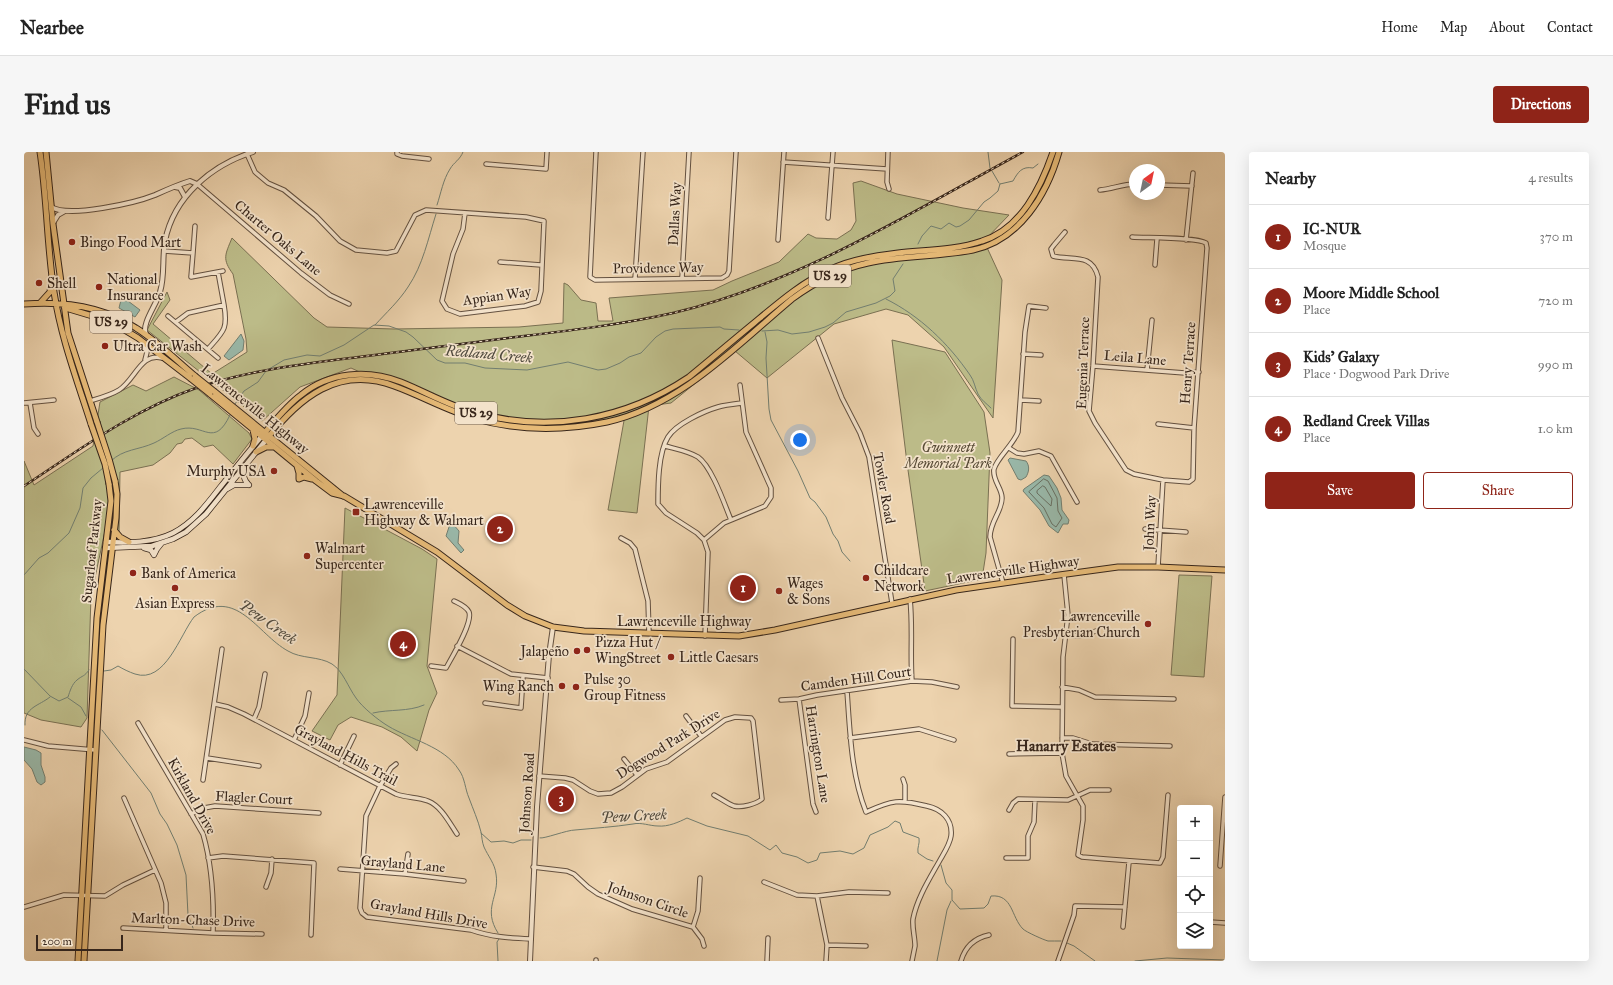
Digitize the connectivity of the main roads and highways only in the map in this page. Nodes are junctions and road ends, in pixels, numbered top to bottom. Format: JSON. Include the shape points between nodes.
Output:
{"nodes":[{"id":1,"x":40,"y":152,"type":"edge"},
{"id":2,"x":46,"y":152,"type":"edge"},
{"id":3,"x":1053,"y":152,"type":"edge"},
{"id":4,"x":1059,"y":152,"type":"edge"},
{"id":5,"x":52,"y":276,"type":"junction"},
{"id":6,"x":40,"y":303,"type":"junction"},
{"id":7,"x":24,"y":304,"type":"edge"},
{"id":8,"x":56,"y":304,"type":"junction"},
{"id":9,"x":64,"y":305,"type":"junction"},
{"id":10,"x":82,"y":312,"type":"junction"},
{"id":11,"x":67,"y":324,"type":"junction"},
{"id":12,"x":192,"y":377,"type":"junction"},
{"id":13,"x":334,"y":377,"type":"junction"},
{"id":14,"x":336,"y":383,"type":"junction"},
{"id":15,"x":423,"y":395,"type":"junction"},
{"id":16,"x":274,"y":422,"type":"junction"},
{"id":17,"x":506,"y":423,"type":"junction"},
{"id":18,"x":254,"y":427,"type":"junction"},
{"id":19,"x":276,"y":428,"type":"junction"},
{"id":20,"x":265,"y":436,"type":"junction"},
{"id":21,"x":253,"y":446,"type":"junction"},
{"id":22,"x":282,"y":446,"type":"junction"},
{"id":23,"x":275,"y":447,"type":"junction"},
{"id":24,"x":256,"y":452,"type":"junction"},
{"id":25,"x":245,"y":465,"type":"junction"},
{"id":26,"x":296,"y":465,"type":"junction"},
{"id":27,"x":316,"y":481,"type":"junction"},
{"id":28,"x":226,"y":489,"type":"junction"},
{"id":29,"x":344,"y":496,"type":"junction"},
{"id":30,"x":114,"y":530,"type":"junction"},
{"id":31,"x":129,"y":542,"type":"junction"},
{"id":32,"x":162,"y":543,"type":"junction"},
{"id":33,"x":110,"y":544,"type":"junction"},
{"id":34,"x":142,"y":547,"type":"junction"},
{"id":35,"x":1225,"y":570,"type":"edge"},
{"id":36,"x":92,"y":750,"type":"junction"},
{"id":37,"x":78,"y":961,"type":"edge"},
{"id":38,"x":84,"y":961,"type":"edge"}],
"edges":[{"from":1,"to":5,"type":"main road","name":"Sugarloaf Parkway"},
{"from":2,"to":9,"type":"main road","name":"Sugarloaf Parkway"},
{"from":3,"to":17,"type":"main road","number":"US 29","via":[[1041,182],[1024,210],[1005,229],[983,241],[962,246],[874,256],[831,269],[806,282],[781,300],[689,378],[638,405],[609,415],[576,421]]},
{"from":4,"to":17,"type":"main road","number":"US 29","via":[[1050,177],[1032,209],[1017,226],[996,241],[975,250],[869,263],[828,276],[792,299],[693,383],[641,411],[609,421],[564,428],[527,428]]},
{"from":5,"to":6,"type":"main road","via":[[50,292]]},
{"from":5,"to":8,"type":"main road","name":"Sugarloaf Parkway"},
{"from":6,"to":7,"type":"main road","name":"Lawrenceville Highway","number":"US 29"},
{"from":6,"to":8,"type":"main road","name":"Lawrenceville Highway","number":"US 29"},
{"from":8,"to":9,"type":"main road","name":"Lawrenceville Highway","number":"US 29"},
{"from":8,"to":33,"type":"main road","name":"Sugarloaf Parkway","bridge":true,"via":[[66,346],[105,464],[111,501]]},
{"from":9,"to":10,"type":"main road","name":"Lawrenceville Highway","number":"US 29"},
{"from":9,"to":11,"type":"main road","name":"Sugarloaf Parkway"},
{"from":9,"to":12,"type":"main road","name":"Lawrenceville Highway","number":"US 29","via":[[69,303],[102,312],[136,328]]},
{"from":10,"to":11,"type":"main road","via":[[73,313]]},
{"from":10,"to":12,"type":"main road","name":"Lawrenceville Highway","number":"US 29","via":[[112,323],[138,338]]},
{"from":11,"to":30,"type":"main road","name":"Sugarloaf Parkway","bridge":true,"via":[[115,481],[117,500]]},
{"from":12,"to":18,"type":"main road","name":"Lawrenceville Highway","number":"US 29","bridge":true},
{"from":13,"to":14,"type":"main road"},
{"from":13,"to":15,"type":"main road","number":"US 29","via":[[377,375],[402,382]]},
{"from":13,"to":16,"type":"main road","number":"US 29","via":[[305,391]]},
{"from":14,"to":15,"type":"main road","number":"US 29","via":[[349,380],[379,381]]},
{"from":14,"to":19,"type":"main road","number":"US 29","via":[[305,398]]},
{"from":15,"to":17,"type":"main road","number":"US 29","via":[[466,416]]},
{"from":16,"to":18,"type":"main road"},
{"from":16,"to":20,"type":"main road"},
{"from":18,"to":20,"type":"main road","name":"Lawrenceville Highway","number":"US 29"},
{"from":18,"to":21,"type":"main road"},
{"from":19,"to":20,"type":"main road","number":"US 29"},
{"from":19,"to":22,"type":"main road","via":[[276,436]]},
{"from":20,"to":21,"type":"main road"},
{"from":20,"to":22,"type":"main road","name":"Lawrenceville Highway"},
{"from":20,"to":23,"type":"main road","name":"Lawrenceville Highway"},
{"from":20,"to":24,"type":"main road"},
{"from":21,"to":31,"type":"main road","via":[[188,524],[162,537]]},
{"from":22,"to":29,"type":"main road","name":"Lawrenceville Highway"},
{"from":23,"to":24,"type":"main road","via":[[266,446]]},
{"from":23,"to":26,"type":"main road","name":"Lawrenceville Highway"},
{"from":24,"to":25,"type":"main road"},
{"from":25,"to":28,"type":"main road"},
{"from":25,"to":28,"type":"main road","via":[[243,476],[249,485],[234,485]]},
{"from":26,"to":27,"type":"main road","name":"Lawrenceville Highway"},
{"from":26,"to":27,"type":"main road","via":[[299,479],[304,477]]},
{"from":27,"to":29,"type":"main road","name":"Lawrenceville Highway","via":[[332,493]]},
{"from":28,"to":32,"type":"main road","via":[[198,522],[173,539]]},
{"from":29,"to":35,"type":"main road","name":"Lawrenceville Highway","via":[[437,552],[517,612],[553,627],[584,631],[705,636],[753,634],[956,590],[1118,567]]},
{"from":30,"to":31,"type":"main road"},
{"from":30,"to":33,"type":"main road","name":"Sugarloaf Parkway"},
{"from":31,"to":33,"type":"main road"},
{"from":32,"to":34,"type":"main road"},
{"from":32,"to":34,"type":"main road","via":[[154,555],[151,550]]},
{"from":33,"to":34,"type":"main road"},
{"from":33,"to":36,"type":"main road","name":"Sugarloaf Parkway"},
{"from":33,"to":36,"type":"main road","name":"Sugarloaf Parkway","via":[[106,548],[98,618]]},
{"from":36,"to":37,"type":"main road","name":"Sugarloaf Parkway"},
{"from":36,"to":38,"type":"main road","name":"Sugarloaf Parkway"}]}
